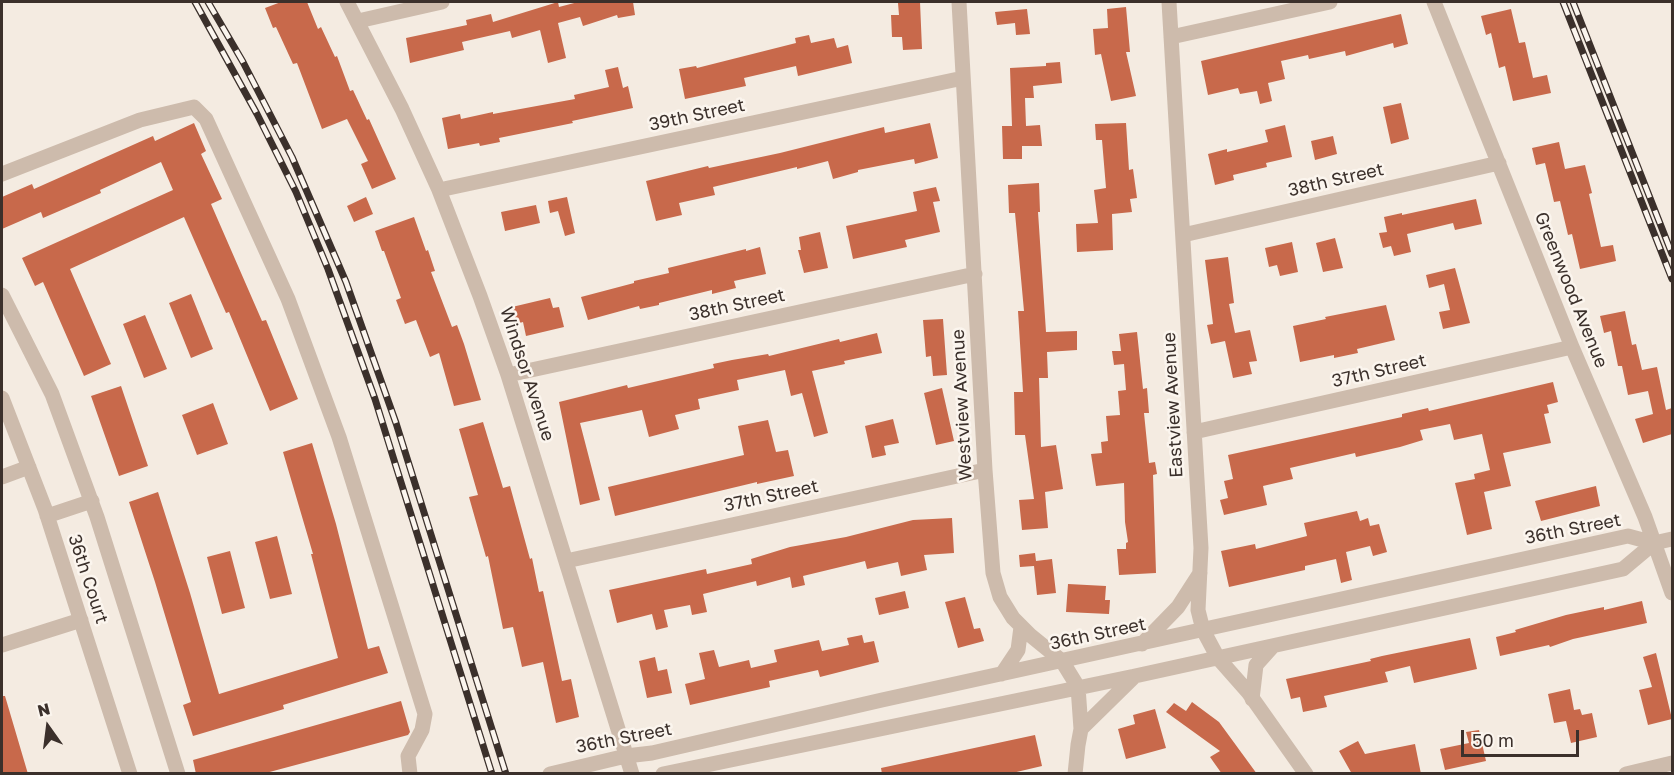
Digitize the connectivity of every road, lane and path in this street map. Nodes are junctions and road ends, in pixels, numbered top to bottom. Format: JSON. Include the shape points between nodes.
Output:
{"nodes":[{"id":1,"x":347,"y":2,"type":"edge"},
{"id":2,"x":442,"y":2,"type":"edge"},
{"id":3,"x":959,"y":2,"type":"edge"},
{"id":4,"x":1169,"y":2,"type":"edge"},
{"id":5,"x":1329,"y":2,"type":"edge"},
{"id":6,"x":1434,"y":2,"type":"edge"},
{"id":7,"x":358,"y":21,"type":"junction"},
{"id":8,"x":1171,"y":37,"type":"junction"},
{"id":9,"x":963,"y":78,"type":"junction"},
{"id":10,"x":1499,"y":163,"type":"junction"},
{"id":11,"x":2,"y":174,"type":"edge"},
{"id":12,"x":439,"y":190,"type":"junction"},
{"id":13,"x":1183,"y":235,"type":"junction"},
{"id":14,"x":975,"y":274,"type":"junction"},
{"id":15,"x":2,"y":294,"type":"edge"},
{"id":16,"x":1572,"y":347,"type":"junction"},
{"id":17,"x":508,"y":375,"type":"junction"},
{"id":18,"x":2,"y":398,"type":"edge"},
{"id":19,"x":6,"y":420,"type":"edge"},
{"id":20,"x":1194,"y":432,"type":"junction"},
{"id":21,"x":29,"y":467,"type":"junction"},
{"id":22,"x":985,"y":470,"type":"junction"},
{"id":23,"x":2,"y":477,"type":"edge"},
{"id":24,"x":92,"y":501,"type":"junction"},
{"id":25,"x":47,"y":516,"type":"junction"},
{"id":26,"x":1672,"y":540,"type":"edge"},
{"id":27,"x":1654,"y":543,"type":"junction"},
{"id":28,"x":566,"y":561,"type":"junction"},
{"id":29,"x":1200,"y":573,"type":"junction"},
{"id":30,"x":1672,"y":593,"type":"edge"},
{"id":31,"x":81,"y":620,"type":"junction"},
{"id":32,"x":1021,"y":627,"type":"junction"},
{"id":33,"x":1203,"y":630,"type":"junction"},
{"id":34,"x":1142,"y":644,"type":"junction"},
{"id":35,"x":2,"y":645,"type":"edge"},
{"id":36,"x":1274,"y":646,"type":"junction"},
{"id":37,"x":1218,"y":658,"type":"junction"},
{"id":38,"x":1062,"y":661,"type":"junction"},
{"id":39,"x":1002,"y":674,"type":"junction"},
{"id":40,"x":1135,"y":676,"type":"junction"},
{"id":41,"x":1078,"y":687,"type":"junction"},
{"id":42,"x":1252,"y":699,"type":"junction"},
{"id":43,"x":1082,"y":729,"type":"junction"},
{"id":44,"x":626,"y":756,"type":"junction"},
{"id":45,"x":1672,"y":763,"type":"edge"},
{"id":46,"x":130,"y":774,"type":"edge"},
{"id":47,"x":178,"y":774,"type":"edge"},
{"id":48,"x":410,"y":774,"type":"edge"},
{"id":49,"x":550,"y":774,"type":"edge"},
{"id":50,"x":632,"y":774,"type":"edge"},
{"id":51,"x":663,"y":774,"type":"edge"},
{"id":52,"x":1075,"y":774,"type":"edge"},
{"id":53,"x":1306,"y":774,"type":"edge"},
{"id":54,"x":1626,"y":774,"type":"edge"}],
"edges":[{"from":1,"to":7,"type":"street","name":"Windsor Avenue"},
{"from":2,"to":7,"type":"street"},
{"from":3,"to":9,"type":"street","name":"Westview Avenue"},
{"from":4,"to":8,"type":"street","name":"Eastview Avenue"},
{"from":5,"to":8,"type":"street"},
{"from":6,"to":10,"type":"street","name":"Greenwood Avenue"},
{"from":7,"to":12,"type":"street","name":"Windsor Avenue"},
{"from":8,"to":13,"type":"street","name":"Eastview Avenue"},
{"from":9,"to":12,"type":"street","name":"39th Street"},
{"from":9,"to":14,"type":"street","name":"Westview Avenue"},
{"from":10,"to":13,"type":"street","name":"38th Street"},
{"from":10,"to":16,"type":"street","name":"Greenwood Avenue"},
{"from":11,"to":48,"type":"street","via":[[140,120],[194,107],[206,119],[288,299],[339,436],[425,714],[422,730],[408,756]]},
{"from":12,"to":17,"type":"street","name":"Windsor Avenue"},
{"from":13,"to":20,"type":"street","name":"Eastview Avenue"},
{"from":14,"to":17,"type":"street","name":"38th Street"},
{"from":14,"to":22,"type":"street","name":"Westview Avenue"},
{"from":15,"to":24,"type":"street","via":[[52,394]]},
{"from":16,"to":20,"type":"street","name":"37th Street"},
{"from":16,"to":27,"type":"street","name":"Greenwood Avenue"},
{"from":17,"to":28,"type":"street","name":"Windsor Avenue"},
{"from":18,"to":19,"type":"street","name":"36th Court"},
{"from":19,"to":21,"type":"street","name":"36th Court"},
{"from":20,"to":29,"type":"street","name":"Eastview Avenue"},
{"from":21,"to":23,"type":"street"},
{"from":21,"to":25,"type":"street","name":"36th Court"},
{"from":22,"to":28,"type":"street","name":"37th Street"},
{"from":22,"to":32,"type":"street","name":"Westview Avenue","via":[[995,579],[1006,608]]},
{"from":24,"to":25,"type":"street"},
{"from":24,"to":47,"type":"street"},
{"from":25,"to":31,"type":"street","name":"36th Court"},
{"from":26,"to":27,"type":"street","name":"36th Street"},
{"from":27,"to":30,"type":"street","name":"Greenwood Avenue"},
{"from":27,"to":33,"type":"street","name":"36th Street","via":[[1628,536]]},
{"from":27,"to":36,"type":"street","via":[[1623,569]]},
{"from":28,"to":44,"type":"street","name":"Windsor Avenue"},
{"from":29,"to":33,"type":"street","name":"Eastview Avenue","via":[[1198,609]]},
{"from":29,"to":34,"type":"street","via":[[1178,607]]},
{"from":31,"to":35,"type":"street"},
{"from":31,"to":46,"type":"street","name":"36th Court"},
{"from":32,"to":38,"type":"street","name":"Westview Avenue"},
{"from":32,"to":39,"type":"street","via":[[1018,650]]},
{"from":33,"to":34,"type":"street","name":"36th Street"},
{"from":33,"to":37,"type":"street","name":"Eastview Avenue"},
{"from":34,"to":38,"type":"street","name":"36th Street"},
{"from":36,"to":37,"type":"street"},
{"from":36,"to":42,"type":"street","via":[[1256,665]]},
{"from":37,"to":40,"type":"street"},
{"from":37,"to":42,"type":"street","name":"Eastview Avenue"},
{"from":38,"to":39,"type":"street","name":"36th Street"},
{"from":38,"to":41,"type":"street","name":"Westview Avenue"},
{"from":39,"to":44,"type":"street","name":"36th Street"},
{"from":40,"to":41,"type":"street"},
{"from":40,"to":43,"type":"street"},
{"from":41,"to":43,"type":"street","name":"Westview Avenue"},
{"from":41,"to":51,"type":"street"},
{"from":42,"to":53,"type":"street","name":"Eastview Avenue"},
{"from":43,"to":52,"type":"street","name":"Westview Avenue"},
{"from":44,"to":49,"type":"street","name":"36th Street"},
{"from":44,"to":50,"type":"street","name":"Windsor Avenue"},
{"from":45,"to":54,"type":"street"}]}
